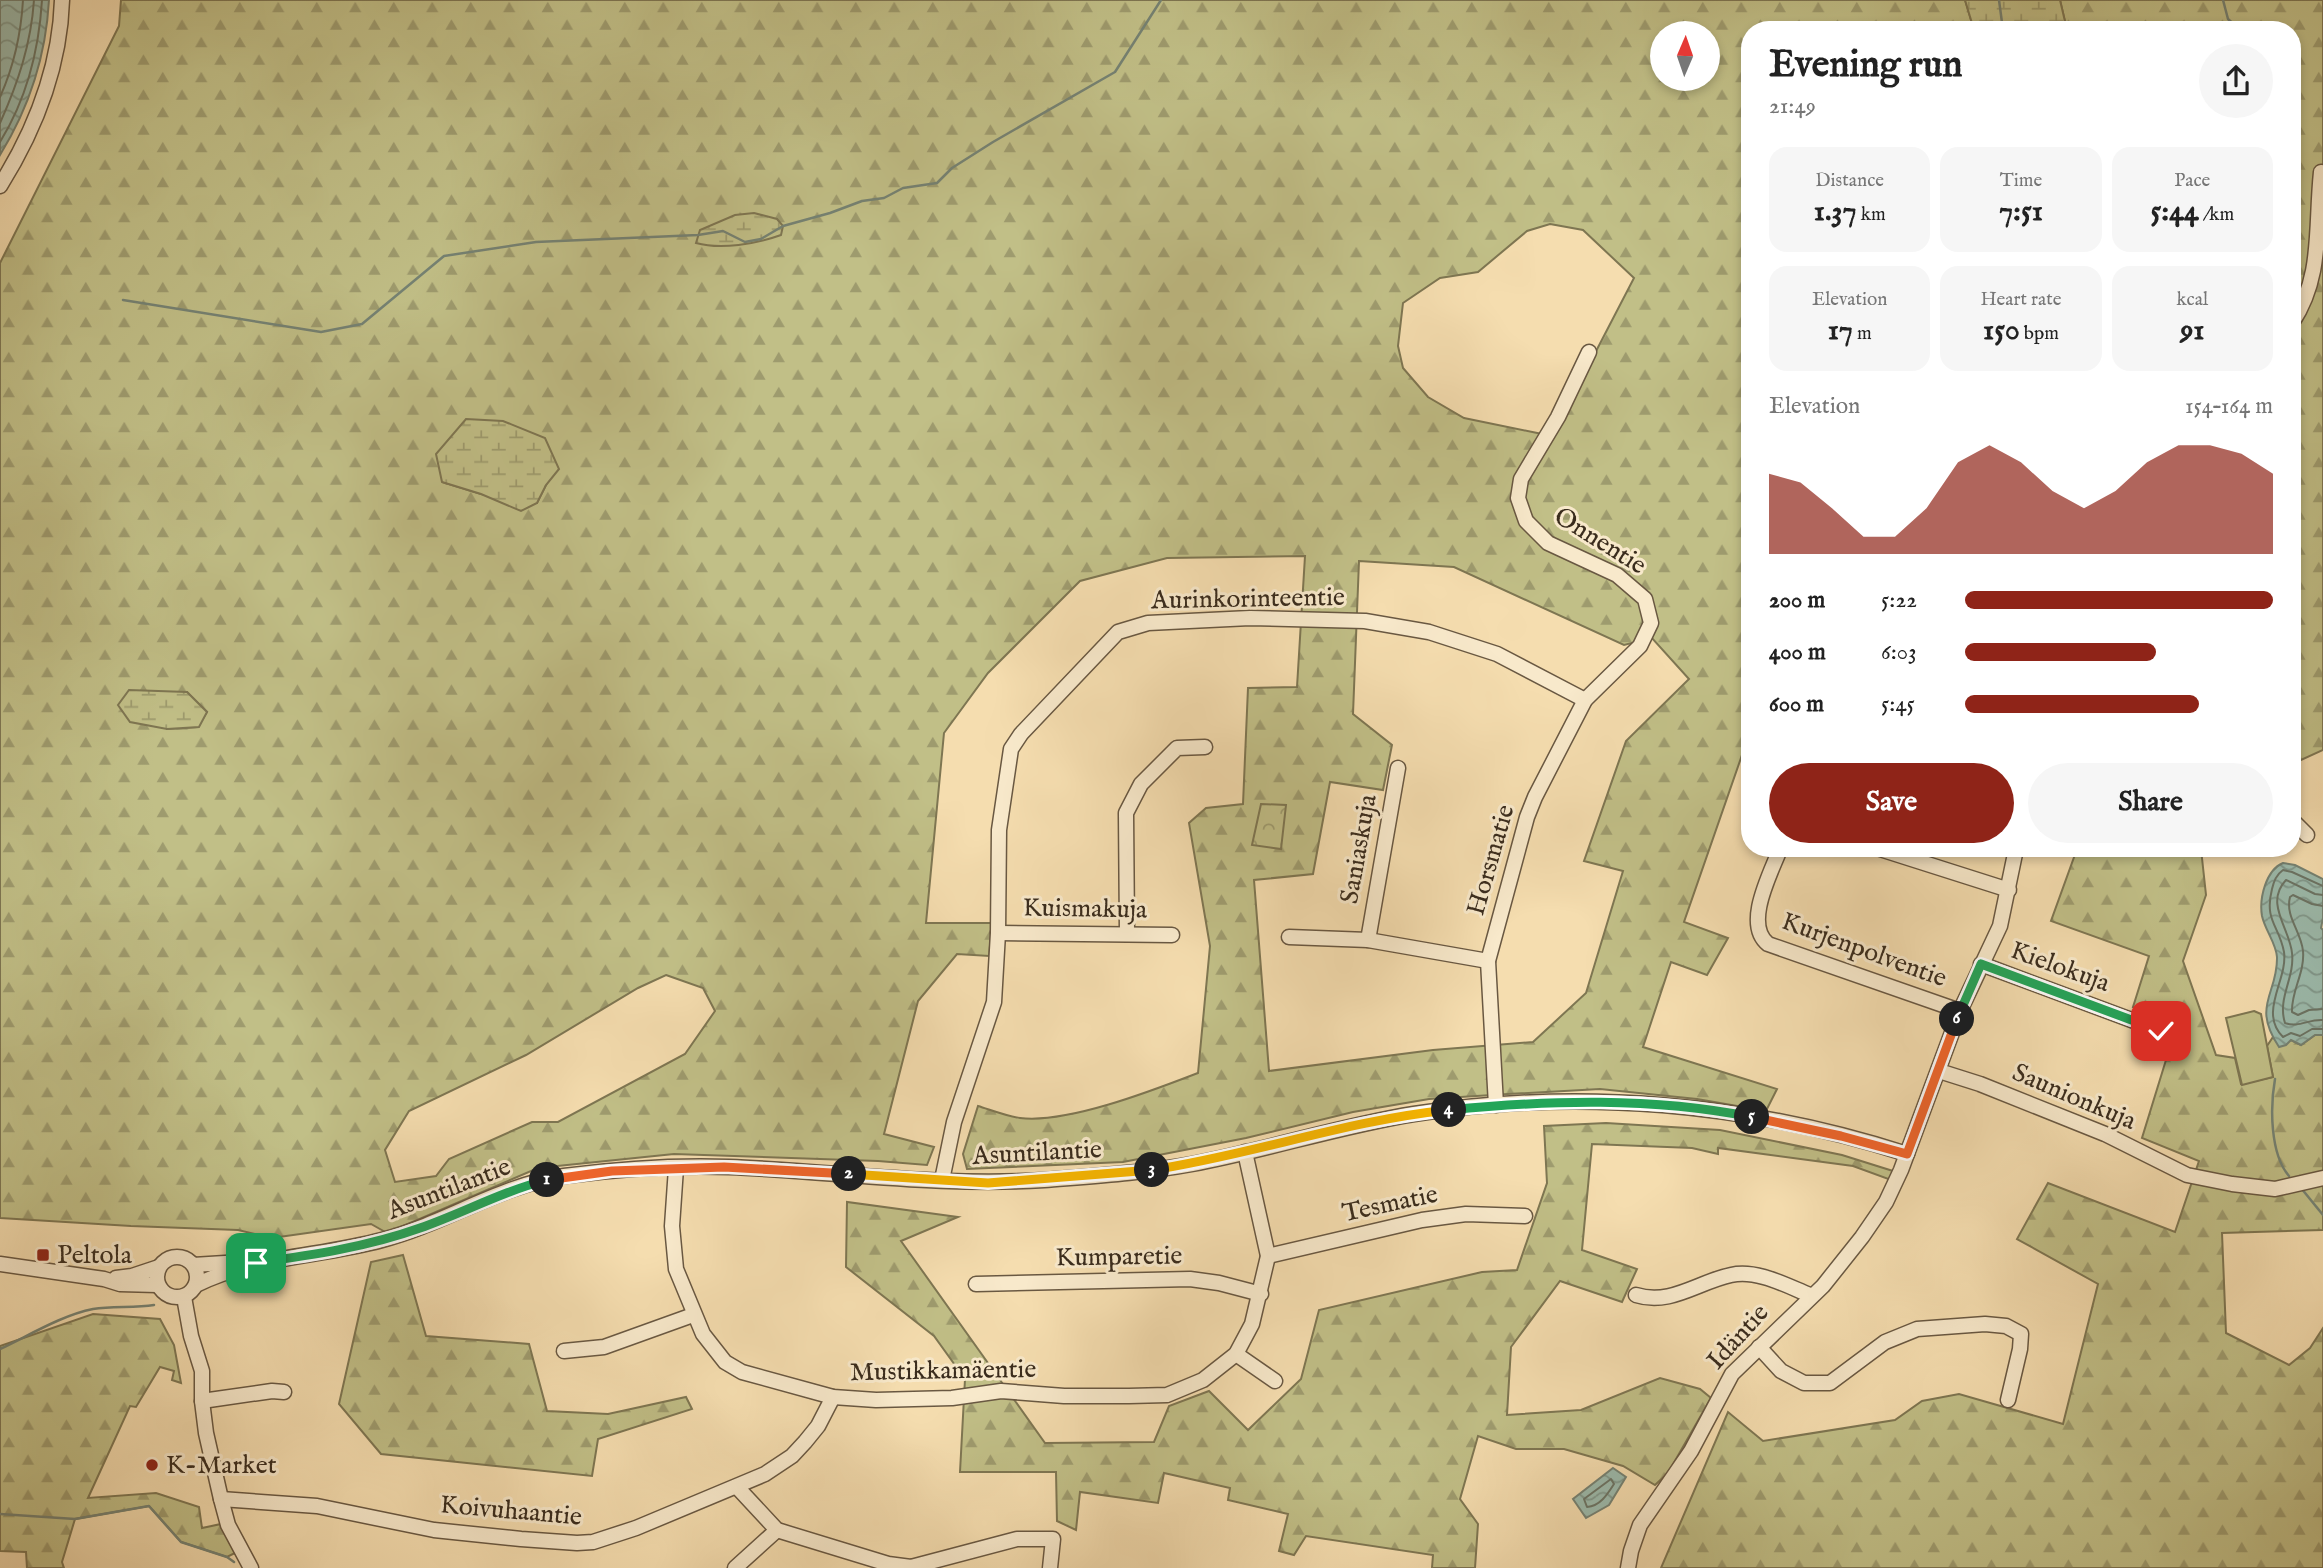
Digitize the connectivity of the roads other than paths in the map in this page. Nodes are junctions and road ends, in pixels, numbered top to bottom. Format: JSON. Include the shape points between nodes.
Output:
{"nodes":[{"id":1,"x":62,"y":0,"type":"edge"},
{"id":2,"x":2321,"y":173,"type":"dead end"},
{"id":3,"x":0,"y":186,"type":"edge"},
{"id":4,"x":2301,"y":313,"type":"edge"},
{"id":5,"x":1589,"y":352,"type":"dead end"},
{"id":6,"x":1629,"y":659,"type":"joint"},
{"id":7,"x":1585,"y":700,"type":"junction"},
{"id":8,"x":1205,"y":747,"type":"dead end"},
{"id":9,"x":1398,"y":768,"type":"dead end"},
{"id":10,"x":2301,"y":829,"type":"edge"},
{"id":11,"x":2307,"y":835,"type":"dead end"},
{"id":12,"x":1777,"y":857,"type":"edge"},
{"id":13,"x":1905,"y":857,"type":"edge"},
{"id":14,"x":2015,"y":857,"type":"edge"},
{"id":15,"x":2009,"y":890,"type":"junction"},
{"id":16,"x":998,"y":933,"type":"junction"},
{"id":17,"x":1127,"y":933,"type":"junction"},
{"id":18,"x":1172,"y":934,"type":"dead end"},
{"id":19,"x":1289,"y":937,"type":"dead end"},
{"id":20,"x":1367,"y":940,"type":"junction"},
{"id":21,"x":1488,"y":961,"type":"junction"},
{"id":22,"x":1981,"y":964,"type":"junction"},
{"id":23,"x":1960,"y":1010,"type":"junction"},
{"id":24,"x":2161,"y":1031,"type":"dead end"},
{"id":25,"x":1939,"y":1071,"type":"junction"},
{"id":26,"x":1496,"y":1104,"type":"junction"},
{"id":27,"x":1245,"y":1152,"type":"junction"},
{"id":28,"x":1907,"y":1154,"type":"junction"},
{"id":29,"x":676,"y":1168,"type":"junction"},
{"id":30,"x":2323,"y":1178,"type":"edge"},
{"id":31,"x":942,"y":1180,"type":"junction"},
{"id":32,"x":1525,"y":1216,"type":"dead end"},
{"id":33,"x":1268,"y":1256,"type":"junction"},
{"id":34,"x":256,"y":1263,"type":"junction"},
{"id":35,"x":0,"y":1264,"type":"edge"},
{"id":36,"x":192,"y":1265,"type":"junction"},
{"id":37,"x":159,"y":1267,"type":"junction"},
{"id":38,"x":104,"y":1279,"type":"junction"},
{"id":39,"x":157,"y":1284,"type":"junction"},
{"id":40,"x":976,"y":1284,"type":"dead end"},
{"id":41,"x":196,"y":1285,"type":"junction"},
{"id":42,"x":1261,"y":1294,"type":"junction"},
{"id":43,"x":1636,"y":1295,"type":"dead end"},
{"id":44,"x":1810,"y":1295,"type":"junction"},
{"id":45,"x":177,"y":1297,"type":"junction"},
{"id":46,"x":693,"y":1315,"type":"junction"},
{"id":47,"x":1759,"y":1347,"type":"junction"},
{"id":48,"x":564,"y":1351,"type":"dead end"},
{"id":49,"x":1236,"y":1354,"type":"junction"},
{"id":50,"x":1275,"y":1381,"type":"dead end"},
{"id":51,"x":284,"y":1392,"type":"dead end"},
{"id":52,"x":833,"y":1397,"type":"junction"},
{"id":53,"x":202,"y":1401,"type":"junction"},
{"id":54,"x":2008,"y":1401,"type":"dead end"},
{"id":55,"x":737,"y":1488,"type":"junction"},
{"id":56,"x":221,"y":1499,"type":"junction"},
{"id":57,"x":777,"y":1530,"type":"junction"},
{"id":58,"x":911,"y":1567,"type":"edge"},
{"id":59,"x":251,"y":1568,"type":"edge"},
{"id":60,"x":735,"y":1568,"type":"edge"},
{"id":61,"x":1050,"y":1568,"type":"edge"},
{"id":62,"x":1628,"y":1568,"type":"edge"}],
"edges":[{"from":1,"to":3,"type":"street","via":[[50,77],[30,131]]},
{"from":2,"to":4,"type":"street","via":[[2321,270]]},
{"from":5,"to":6,"type":"street","name":"Onnentie","via":[[1521,479],[1518,498],[1526,521],[1548,543],[1617,575],[1645,599],[1651,623]]},
{"from":6,"to":7,"type":"street","name":"Horsmatie"},
{"from":7,"to":16,"type":"street","name":"Aurinkorinteentie","via":[[1497,654],[1429,632],[1364,621],[1237,618],[1148,623],[1118,632],[1011,749],[999,830]]},
{"from":7,"to":21,"type":"street","name":"Horsmatie","via":[[1527,817]]},
{"from":8,"to":17,"type":"street","via":[[1177,748],[1141,784],[1126,813]]},
{"from":9,"to":20,"type":"street","name":"Saniaskuja"},
{"from":10,"to":11,"type":"street"},
{"from":12,"to":23,"type":"street","name":"Kurjenpolventie","via":[[1758,908],[1762,939]]},
{"from":13,"to":15,"type":"street"},
{"from":14,"to":15,"type":"street","name":"Idäntie"},
{"from":15,"to":22,"type":"street","name":"Idäntie","via":[[2000,926]]},
{"from":16,"to":17,"type":"street","name":"Kuismakuja"},
{"from":16,"to":31,"type":"street","name":"Aurinkorinteentie","via":[[994,1002],[954,1122]]},
{"from":17,"to":18,"type":"street","name":"Kuismakuja"},
{"from":19,"to":20,"type":"street"},
{"from":20,"to":21,"type":"street"},
{"from":21,"to":26,"type":"street","name":"Horsmatie"},
{"from":22,"to":23,"type":"street","name":"Idäntie"},
{"from":22,"to":24,"type":"street","name":"Kielokuja"},
{"from":23,"to":25,"type":"street","name":"Idäntie"},
{"from":25,"to":28,"type":"street","name":"Idäntie"},
{"from":25,"to":30,"type":"street","name":"Saunionkuja","via":[[2105,1134],[2187,1175],[2275,1189]]},
{"from":26,"to":27,"type":"street","name":"Asuntilantie","via":[[1386,1119]]},
{"from":26,"to":28,"type":"street","name":"Asuntilantie","via":[[1640,1103],[1714,1110]]},
{"from":27,"to":31,"type":"street","name":"Asuntilantie","via":[[1139,1172],[988,1183]]},
{"from":27,"to":33,"type":"street","name":"Mustikkamäentie"},
{"from":28,"to":44,"type":"street","name":"Idäntie","via":[[1880,1211],[1823,1286]]},
{"from":29,"to":31,"type":"street","name":"Asuntilantie"},
{"from":29,"to":34,"type":"street","name":"Asuntilantie","via":[[557,1177],[519,1187],[388,1239]]},
{"from":29,"to":46,"type":"street","name":"Mustikkamäentie","via":[[672,1226],[676,1269]]},
{"from":32,"to":33,"type":"street","name":"Tesmatie","via":[[1466,1214],[1422,1220]]},
{"from":33,"to":42,"type":"street","name":"Mustikkamäentie"},
{"from":34,"to":36,"type":"street","name":"Asuntilantie"},
{"from":34,"to":41,"type":"street","name":"Asuntilantie"},
{"from":35,"to":38,"type":"street"},
{"from":36,"to":37,"type":"street","via":[[178,1257]]},
{"from":36,"to":41,"type":"street"},
{"from":37,"to":38,"type":"street"},
{"from":37,"to":39,"type":"street"},
{"from":38,"to":39,"type":"street"},
{"from":39,"to":45,"type":"street","via":[[162,1292]]},
{"from":40,"to":42,"type":"street","name":"Kumparetie","via":[[1190,1279]]},
{"from":41,"to":45,"type":"street"},
{"from":42,"to":49,"type":"street","name":"Mustikkamäentie"},
{"from":43,"to":44,"type":"street","via":[[1662,1299],[1732,1274],[1747,1274]]},
{"from":44,"to":47,"type":"street","name":"Idäntie"},
{"from":45,"to":53,"type":"street","via":[[180,1323],[191,1336],[202,1371]]},
{"from":46,"to":48,"type":"street","via":[[604,1348]]},
{"from":46,"to":52,"type":"street","name":"Mustikkamäentie","via":[[714,1350],[733,1367]]},
{"from":47,"to":54,"type":"street","via":[[1781,1371],[1804,1383],[1830,1383],[1885,1342],[1917,1329],[2006,1326],[2021,1334]]},
{"from":47,"to":62,"type":"street","name":"Idäntie","via":[[1731,1374],[1691,1451],[1640,1525]]},
{"from":49,"to":50,"type":"street"},
{"from":49,"to":52,"type":"street","name":"Mustikkamäentie","via":[[1203,1380],[1167,1395],[1001,1391],[906,1401]]},
{"from":51,"to":53,"type":"street"},
{"from":52,"to":55,"type":"street","name":"Koivuhaantie","via":[[818,1426],[792,1456]]},
{"from":53,"to":56,"type":"street"},
{"from":55,"to":56,"type":"street","name":"Koivuhaantie","via":[[608,1539],[577,1543],[434,1530],[317,1506]]},
{"from":55,"to":57,"type":"street"},
{"from":56,"to":59,"type":"street","via":[[228,1525]]},
{"from":57,"to":58,"type":"street"},
{"from":57,"to":60,"type":"street"},
{"from":58,"to":61,"type":"street","via":[[1017,1539],[1053,1539]]}]}
